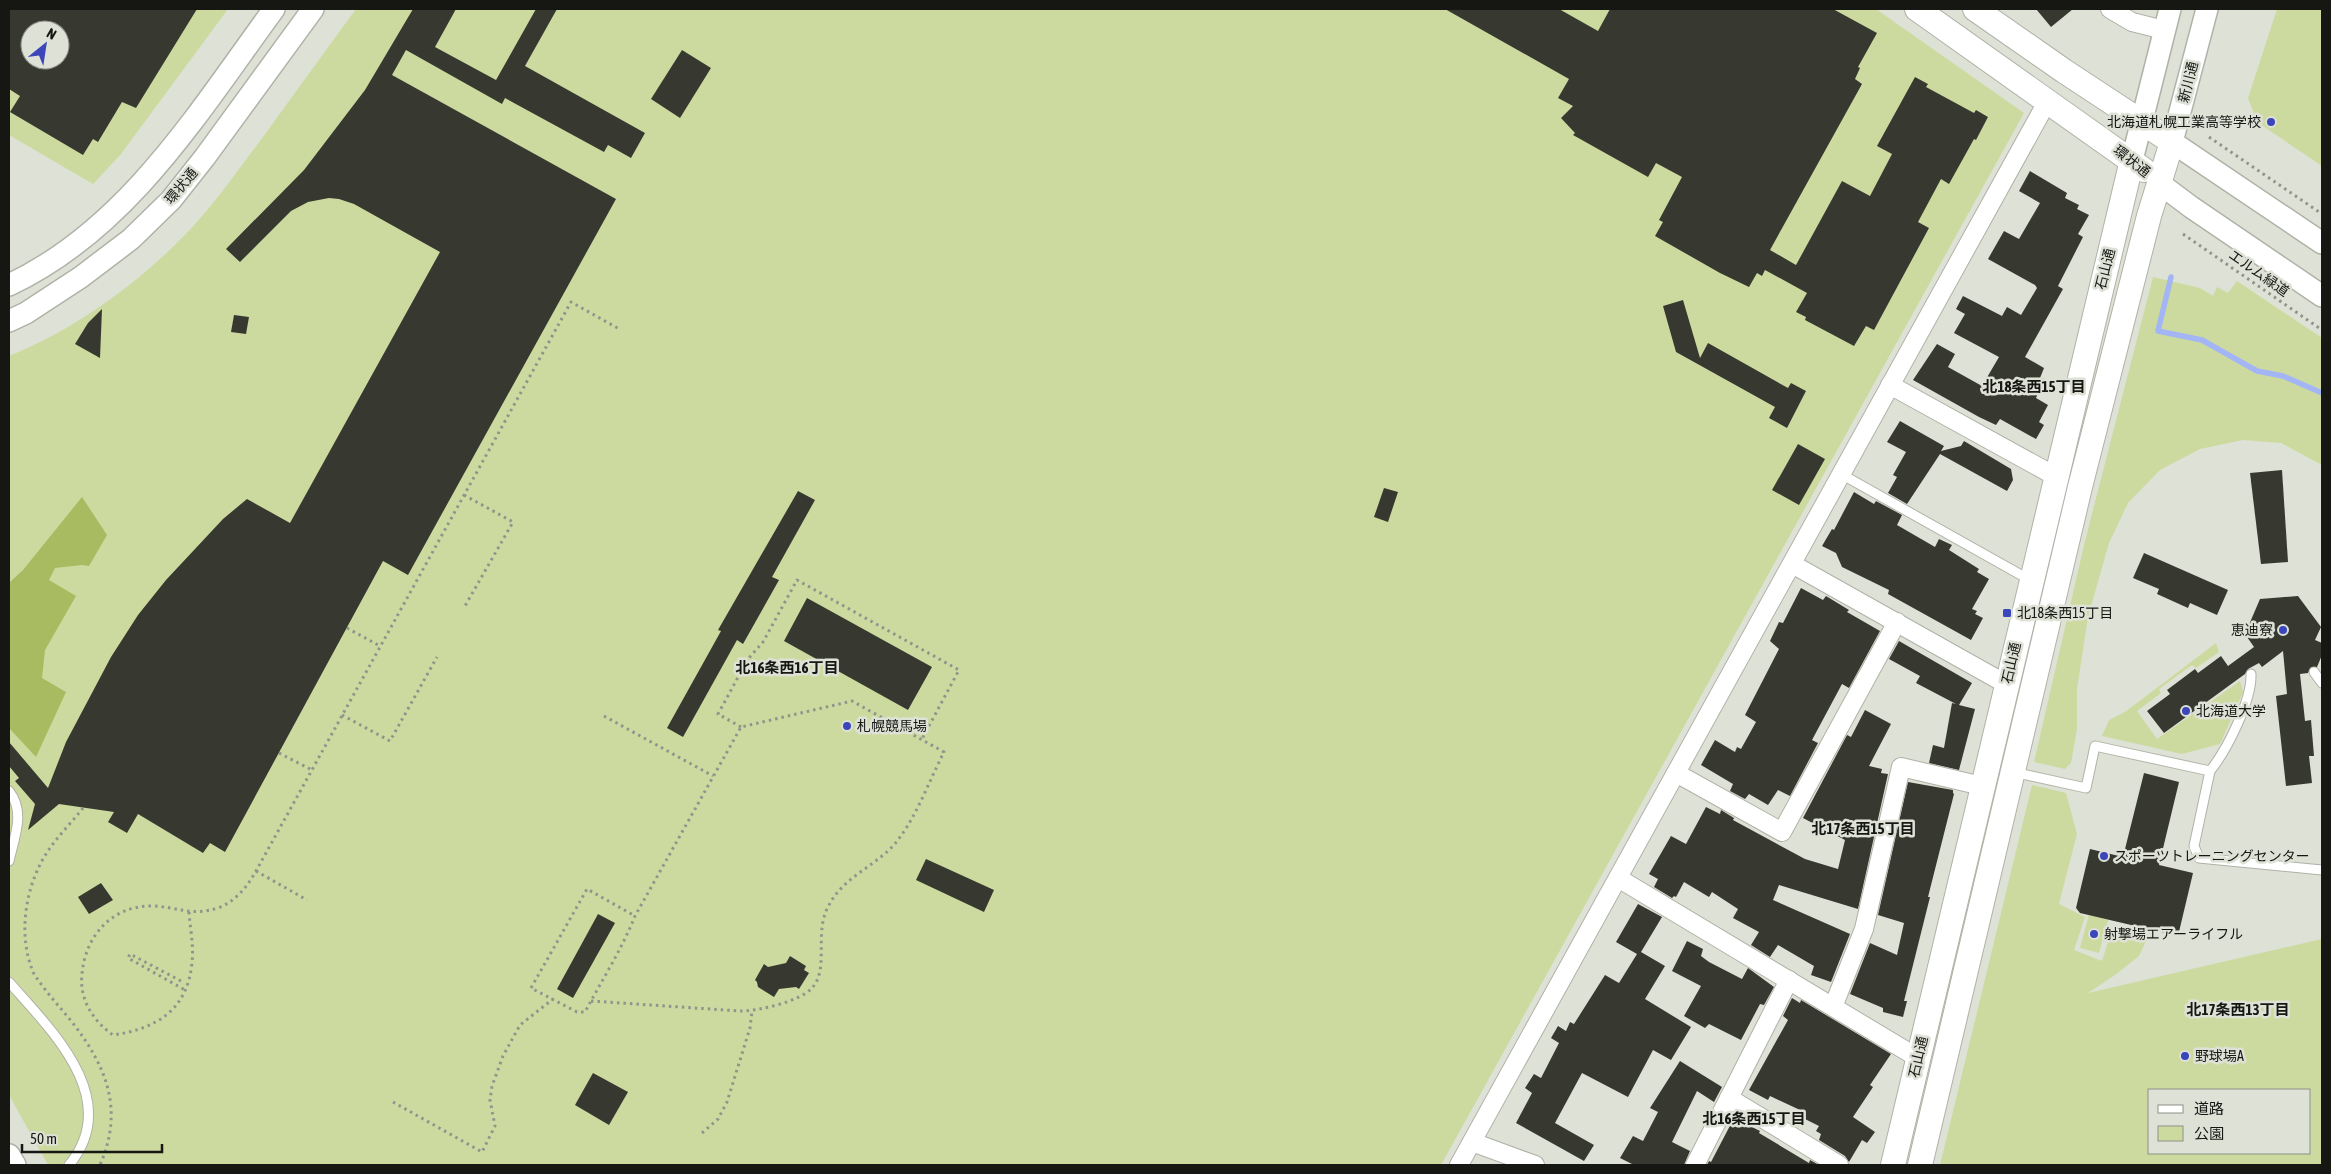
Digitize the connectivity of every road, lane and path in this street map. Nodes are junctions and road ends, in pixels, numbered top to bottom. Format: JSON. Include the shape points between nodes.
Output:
{"nodes":[{"id":1,"x":274,"y":9,"type":"edge"},
{"id":2,"x":312,"y":9,"type":"edge"},
{"id":3,"x":1917,"y":9,"type":"edge"},
{"id":4,"x":1975,"y":9,"type":"edge"},
{"id":5,"x":2110,"y":9,"type":"edge"},
{"id":6,"x":2170,"y":9,"type":"edge"},
{"id":7,"x":2207,"y":9,"type":"edge"},
{"id":8,"x":2164,"y":30,"type":"junction"},
{"id":9,"x":2047,"y":102,"type":"junction"},
{"id":10,"x":2142,"y":122,"type":"junction"},
{"id":11,"x":2209,"y":137,"type":"dead end"},
{"id":12,"x":2172,"y":142,"type":"junction"},
{"id":13,"x":2132,"y":160,"type":"junction"},
{"id":14,"x":2159,"y":182,"type":"junction"},
{"id":15,"x":2322,"y":214,"type":"edge"},
{"id":16,"x":2183,"y":234,"type":"dead end"},
{"id":17,"x":2322,"y":243,"type":"edge"},
{"id":18,"x":9,"y":285,"type":"edge"},
{"id":19,"x":2322,"y":296,"type":"edge"},
{"id":20,"x":9,"y":321,"type":"edge"},
{"id":21,"x":621,"y":330,"type":"dead end"},
{"id":22,"x":2322,"y":330,"type":"edge"},
{"id":23,"x":1890,"y":385,"type":"junction"},
{"id":24,"x":1842,"y":474,"type":"junction"},
{"id":25,"x":2055,"y":476,"type":"junction"},
{"id":26,"x":464,"y":494,"type":"junction"},
{"id":27,"x":1792,"y":564,"type":"junction"},
{"id":28,"x":2030,"y":580,"type":"junction"},
{"id":29,"x":465,"y":606,"type":"dead end"},
{"id":30,"x":1897,"y":622,"type":"junction"},
{"id":31,"x":347,"y":628,"type":"dead end"},
{"id":32,"x":380,"y":646,"type":"junction"},
{"id":33,"x":437,"y":656,"type":"dead end"},
{"id":34,"x":2314,"y":672,"type":"dead end"},
{"id":35,"x":2251,"y":674,"type":"dead end"},
{"id":36,"x":2006,"y":684,"type":"junction"},
{"id":37,"x":2322,"y":684,"type":"edge"},
{"id":38,"x":342,"y":714,"type":"junction"},
{"id":39,"x":604,"y":716,"type":"dead end"},
{"id":40,"x":741,"y":727,"type":"junction"},
{"id":41,"x":922,"y":739,"type":"junction"},
{"id":42,"x":279,"y":753,"type":"dead end"},
{"id":43,"x":312,"y":770,"type":"junction"},
{"id":44,"x":2210,"y":770,"type":"junction"},
{"id":45,"x":2013,"y":772,"type":"junction"},
{"id":46,"x":1676,"y":773,"type":"junction"},
{"id":47,"x":713,"y":776,"type":"junction"},
{"id":48,"x":1982,"y":786,"type":"junction"},
{"id":49,"x":9,"y":791,"type":"edge"},
{"id":50,"x":83,"y":808,"type":"dead end"},
{"id":51,"x":9,"y":861,"type":"edge"},
{"id":52,"x":2322,"y":870,"type":"edge"},
{"id":53,"x":256,"y":871,"type":"junction"},
{"id":54,"x":1618,"y":878,"type":"junction"},
{"id":55,"x":307,"y":900,"type":"dead end"},
{"id":56,"x":188,"y":912,"type":"junction"},
{"id":57,"x":635,"y":916,"type":"junction"},
{"id":58,"x":1789,"y":980,"type":"junction"},
{"id":59,"x":181,"y":981,"type":"dead end"},
{"id":60,"x":9,"y":982,"type":"edge"},
{"id":61,"x":185,"y":990,"type":"junction"},
{"id":62,"x":553,"y":999,"type":"junction"},
{"id":63,"x":591,"y":1001,"type":"junction"},
{"id":64,"x":1833,"y":1007,"type":"junction"},
{"id":65,"x":752,"y":1011,"type":"junction"},
{"id":66,"x":1918,"y":1058,"type":"junction"},
{"id":67,"x":1729,"y":1098,"type":"junction"},
{"id":68,"x":393,"y":1102,"type":"dead end"},
{"id":69,"x":702,"y":1132,"type":"dead end"},
{"id":70,"x":1472,"y":1142,"type":"junction"},
{"id":71,"x":9,"y":1154,"type":"edge"},
{"id":72,"x":14,"y":1165,"type":"edge"},
{"id":73,"x":69,"y":1165,"type":"edge"},
{"id":74,"x":100,"y":1165,"type":"edge"},
{"id":75,"x":1459,"y":1165,"type":"edge"},
{"id":76,"x":1535,"y":1165,"type":"edge"},
{"id":77,"x":1695,"y":1165,"type":"edge"},
{"id":78,"x":1839,"y":1165,"type":"edge"},
{"id":79,"x":1893,"y":1165,"type":"edge"},
{"id":80,"x":1920,"y":1165,"type":"edge"}],
"edges":[{"from":1,"to":18,"type":"street","via":[[144,182],[65,252]]},
{"from":2,"to":20,"type":"street","name":"環状通","via":[[171,200],[131,239],[81,277]]},
{"from":3,"to":9,"type":"main road","name":"環状通"},
{"from":4,"to":10,"type":"main road"},
{"from":5,"to":8,"type":"street","via":[[2132,22]]},
{"from":6,"to":8,"type":"street"},
{"from":7,"to":12,"type":"street","name":"新川通"},
{"from":8,"to":10,"type":"street"},
{"from":9,"to":13,"type":"main road","name":"環状通"},
{"from":9,"to":23,"type":"street"},
{"from":10,"to":12,"type":"main road"},
{"from":10,"to":13,"type":"street"},
{"from":11,"to":15,"type":"path"},
{"from":12,"to":14,"type":"main road","name":"新川通"},
{"from":12,"to":17,"type":"street"},
{"from":13,"to":14,"type":"main road","name":"環状通"},
{"from":13,"to":25,"type":"main road","name":"石山通"},
{"from":14,"to":19,"type":"street","name":"環状通","via":[[2190,207]]},
{"from":14,"to":45,"type":"main road","name":"石山通","via":[[2080,487]]},
{"from":16,"to":22,"type":"path","name":"エルム緑道"},
{"from":21,"to":26,"type":"path","via":[[571,302]]},
{"from":23,"to":24,"type":"street"},
{"from":23,"to":25,"type":"street"},
{"from":24,"to":27,"type":"street"},
{"from":24,"to":28,"type":"lane"},
{"from":25,"to":28,"type":"main road","name":"石山通"},
{"from":26,"to":29,"type":"path","via":[[513,522]]},
{"from":26,"to":32,"type":"path"},
{"from":27,"to":30,"type":"street"},
{"from":27,"to":46,"type":"street"},
{"from":28,"to":36,"type":"main road","name":"石山通"},
{"from":30,"to":36,"type":"street"},
{"from":30,"to":46,"type":"street","via":[[1782,832]]},
{"from":31,"to":32,"type":"path"},
{"from":32,"to":38,"type":"path"},
{"from":33,"to":38,"type":"path","via":[[390,741]]},
{"from":34,"to":37,"type":"lane"},
{"from":35,"to":44,"type":"lane","via":[[2252,688],[2223,755]]},
{"from":36,"to":48,"type":"main road","name":"石山通"},
{"from":38,"to":43,"type":"path"},
{"from":39,"to":47,"type":"path"},
{"from":40,"to":41,"type":"path","via":[[852,702]]},
{"from":40,"to":41,"type":"path","via":[[718,714],[797,580],[959,670]]},
{"from":40,"to":47,"type":"path"},
{"from":41,"to":65,"type":"path","via":[[944,752],[895,843],[844,886],[830,903],[821,924],[821,969],[815,984],[801,996]]},
{"from":42,"to":43,"type":"path"},
{"from":43,"to":53,"type":"path"},
{"from":44,"to":45,"type":"lane","via":[[2095,746],[2086,788]]},
{"from":44,"to":52,"type":"lane","via":[[2194,846],[2199,858]]},
{"from":45,"to":80,"type":"main road","name":"石山通"},
{"from":46,"to":54,"type":"street"},
{"from":47,"to":57,"type":"path"},
{"from":48,"to":64,"type":"street","via":[[1901,767],[1864,929]]},
{"from":48,"to":66,"type":"main road","name":"石山通"},
{"from":49,"to":51,"type":"lane","via":[[17,803],[19,818]]},
{"from":50,"to":74,"type":"path","via":[[40,865],[30,895],[25,940],[28,962],[34,974],[91,1049],[107,1084],[111,1120]]},
{"from":53,"to":55,"type":"path"},
{"from":53,"to":56,"type":"path","via":[[232,900],[209,911]]},
{"from":54,"to":58,"type":"street"},
{"from":54,"to":70,"type":"street"},
{"from":56,"to":61,"type":"path","via":[[192,962]]},
{"from":56,"to":61,"type":"path","via":[[152,906],[118,914],[107,921],[92,940],[85,954],[82,977],[85,1001],[98,1023],[113,1035],[135,1032],[157,1023],[174,1007]]},
{"from":57,"to":62,"type":"path","via":[[587,889],[531,988]]},
{"from":57,"to":63,"type":"path","via":[[628,935]]},
{"from":58,"to":64,"type":"street"},
{"from":58,"to":67,"type":"street"},
{"from":59,"to":61,"type":"path","via":[[130,954],[128,958]]},
{"from":60,"to":73,"type":"lane","via":[[62,1044],[80,1076],[88,1112],[87,1126],[81,1147]]},
{"from":62,"to":63,"type":"path","via":[[577,1012],[585,1012]]},
{"from":62,"to":68,"type":"path","via":[[520,1025],[503,1056],[490,1100],[495,1126],[482,1152]]},
{"from":63,"to":65,"type":"path"},
{"from":64,"to":66,"type":"street"},
{"from":65,"to":69,"type":"path","via":[[750,1028],[723,1111]]},
{"from":66,"to":79,"type":"main road","name":"石山通"},
{"from":67,"to":77,"type":"street"},
{"from":67,"to":78,"type":"street"},
{"from":70,"to":75,"type":"street"},
{"from":70,"to":76,"type":"street"},
{"from":71,"to":72,"type":"street"}]}
